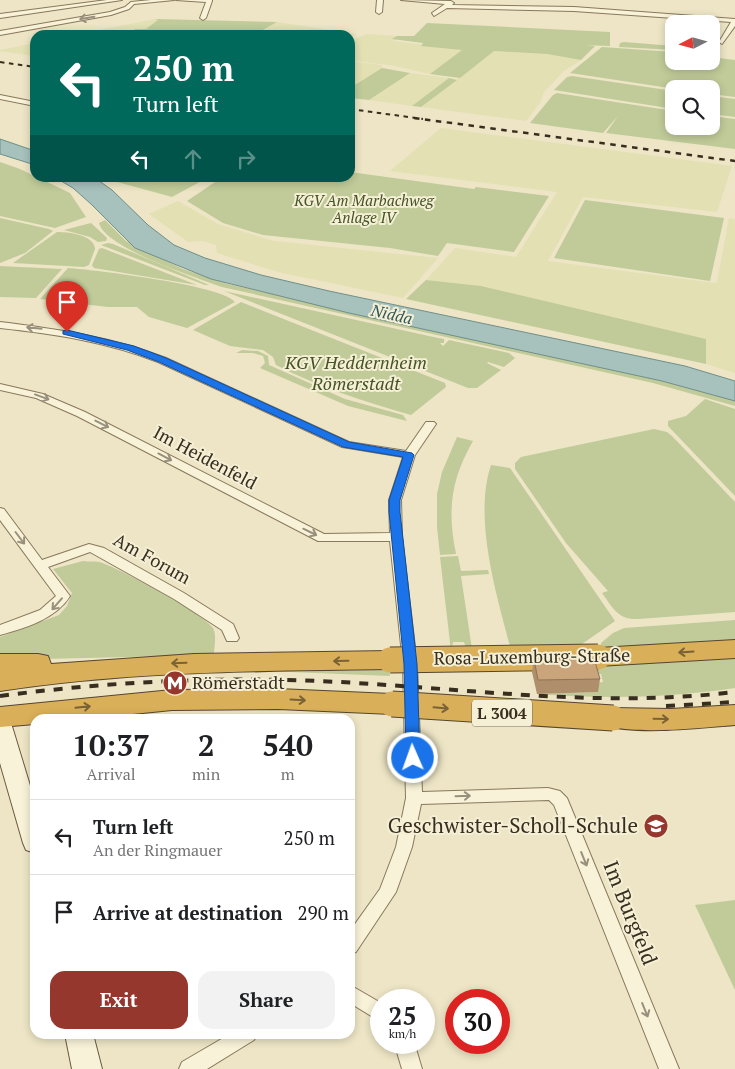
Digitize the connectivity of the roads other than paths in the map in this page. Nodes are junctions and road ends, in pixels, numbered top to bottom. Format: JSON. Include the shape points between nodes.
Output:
{"nodes":[{"id":1,"x":119,"y":0,"type":"edge"},
{"id":2,"x":171,"y":0,"type":"edge"},
{"id":3,"x":179,"y":0,"type":"edge"},
{"id":4,"x":209,"y":0,"type":"edge"},
{"id":5,"x":380,"y":0,"type":"edge"},
{"id":6,"x":404,"y":0,"type":"edge"},
{"id":7,"x":131,"y":2,"type":"edge"},
{"id":8,"x":451,"y":3,"type":"edge"},
{"id":9,"x":37,"y":11,"type":"junction"},
{"id":10,"x":379,"y":12,"type":"dead end"},
{"id":11,"x":434,"y":14,"type":"dead end"},
{"id":12,"x":1,"y":16,"type":"edge"},
{"id":13,"x":203,"y":18,"type":"dead end"},
{"id":14,"x":735,"y":21,"type":"edge"},
{"id":15,"x":54,"y":24,"type":"junction"},
{"id":16,"x":0,"y":33,"type":"edge"},
{"id":17,"x":722,"y":42,"type":"dead end"},
{"id":18,"x":0,"y":96,"type":"edge"},
{"id":19,"x":30,"y":103,"type":"edge"},
{"id":20,"x":0,"y":325,"type":"edge"},
{"id":21,"x":0,"y":387,"type":"edge"},
{"id":22,"x":430,"y":424,"type":"dead end"},
{"id":23,"x":409,"y":455,"type":"junction"},
{"id":24,"x":0,"y":512,"type":"edge"},
{"id":25,"x":396,"y":537,"type":"junction"},
{"id":26,"x":40,"y":565,"type":"junction"},
{"id":27,"x":0,"y":630,"type":"edge"},
{"id":28,"x":232,"y":638,"type":"dead end"},
{"id":29,"x":735,"y":650,"type":"edge"},
{"id":30,"x":0,"y":663,"type":"edge"},
{"id":31,"x":135,"y":665,"type":"junction"},
{"id":32,"x":0,"y":681,"type":"edge"},
{"id":33,"x":68,"y":714,"type":"edge"},
{"id":34,"x":735,"y":715,"type":"edge"},
{"id":35,"x":30,"y":719,"type":"edge"},
{"id":36,"x":1,"y":723,"type":"edge"},
{"id":37,"x":414,"y":798,"type":"junction"},
{"id":38,"x":30,"y":825,"type":"edge"},
{"id":39,"x":355,"y":939,"type":"edge"},
{"id":40,"x":355,"y":996,"type":"edge"},
{"id":41,"x":370,"y":1006,"type":"edge"},
{"id":42,"x":80,"y":1039,"type":"edge"},
{"id":43,"x":239,"y":1039,"type":"edge"},
{"id":44,"x":408,"y":1054,"type":"edge"},
{"id":45,"x":87,"y":1069,"type":"edge"},
{"id":46,"x":189,"y":1069,"type":"edge"},
{"id":47,"x":412,"y":1069,"type":"edge"},
{"id":48,"x":669,"y":1069,"type":"edge"}],
"edges":[{"from":1,"to":9,"type":"street"},
{"from":2,"to":7,"type":"street"},
{"from":3,"to":4,"type":"street"},
{"from":4,"to":13,"type":"street"},
{"from":5,"to":10,"type":"street"},
{"from":6,"to":8,"type":"street"},
{"from":7,"to":15,"type":"street","one_way":true,"via":[[120,11]]},
{"from":8,"to":11,"type":"street"},
{"from":8,"to":14,"type":"street"},
{"from":9,"to":12,"type":"street"},
{"from":9,"to":15,"type":"street"},
{"from":14,"to":17,"type":"street"},
{"from":15,"to":16,"type":"street"},
{"from":18,"to":19,"type":"street"},
{"from":23,"to":20,"type":"street","one_way":true,"via":[[346,445],[131,348],[67,332]]},
{"from":21,"to":25,"type":"street","name":"Im Heidenfeld","one_way":true,"via":[[39,396],[81,414],[322,538]]},
{"from":22,"to":23,"type":"street"},
{"from":23,"to":25,"type":"street","via":[[395,500]]},
{"from":24,"to":26,"type":"street","one_way":true},
{"from":25,"to":37,"type":"street","via":[[411,671]]},
{"from":26,"to":27,"type":"street","one_way":true,"via":[[61,592],[62,601],[50,611]]},
{"from":26,"to":28,"type":"street","name":"Am Forum","via":[[88,548],[100,551],[228,627]]},
{"from":29,"to":31,"type":"highway","name":"Rosa-Luxemburg-Straße","one_way":true,"bridge":true,"via":[[598,657]]},
{"from":30,"to":31,"type":"highway"},
{"from":31,"to":32,"type":"highway","name":"Rosa-Luxemburg-Straße","via":[[71,670]]},
{"from":33,"to":34,"type":"highway","number":"L 3004","one_way":true,"bridge":true,"via":[[172,700],[278,699],[613,718]]},
{"from":36,"to":35,"type":"highway","number":"L 3004","one_way":true,"bridge":true},
{"from":36,"to":38,"type":"street"},
{"from":37,"to":39,"type":"street","via":[[404,847],[387,892]]},
{"from":37,"to":48,"type":"street","name":"Im Burgfeld","one_way":true,"via":[[548,794],[561,802]]},
{"from":40,"to":41,"type":"street"},
{"from":42,"to":45,"type":"street"},
{"from":43,"to":46,"type":"street"},
{"from":44,"to":47,"type":"street"}]}
